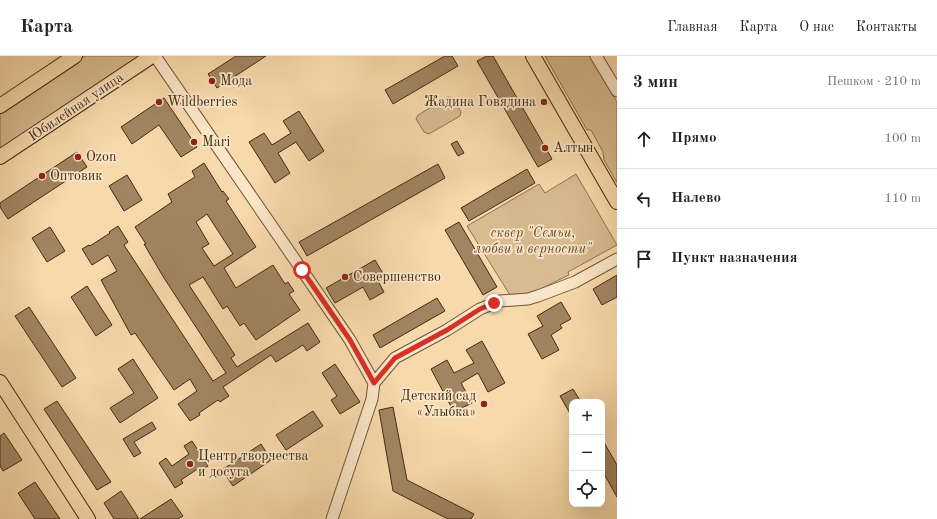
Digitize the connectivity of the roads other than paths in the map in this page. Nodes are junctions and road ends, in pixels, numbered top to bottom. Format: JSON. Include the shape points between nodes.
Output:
{"nodes":[{"id":1,"x":75,"y":56,"type":"edge"},
{"id":2,"x":154,"y":56,"type":"edge"},
{"id":3,"x":534,"y":56,"type":"edge"},
{"id":4,"x":596,"y":56,"type":"edge"},
{"id":5,"x":617,"y":91,"type":"edge"},
{"id":6,"x":0,"y":106,"type":"edge"},
{"id":7,"x":0,"y":157,"type":"edge"},
{"id":8,"x":617,"y":202,"type":"edge"},
{"id":9,"x":617,"y":259,"type":"edge"},
{"id":10,"x":0,"y":382,"type":"edge"},
{"id":11,"x":374,"y":383,"type":"junction"},
{"id":12,"x":88,"y":519,"type":"edge"},
{"id":13,"x":332,"y":519,"type":"edge"}],
"edges":[{"from":1,"to":6,"type":"main road"},
{"from":2,"to":7,"type":"main road","name":"Юбилейная улица"},
{"from":2,"to":11,"type":"street","via":[[350,340]]},
{"from":3,"to":8,"type":"main road"},
{"from":4,"to":5,"type":"street"},
{"from":9,"to":11,"type":"street","via":[[575,282],[538,296],[500,302],[480,309],[395,358]]},
{"from":10,"to":12,"type":"main road"},
{"from":11,"to":13,"type":"street","via":[[372,399]]}]}
